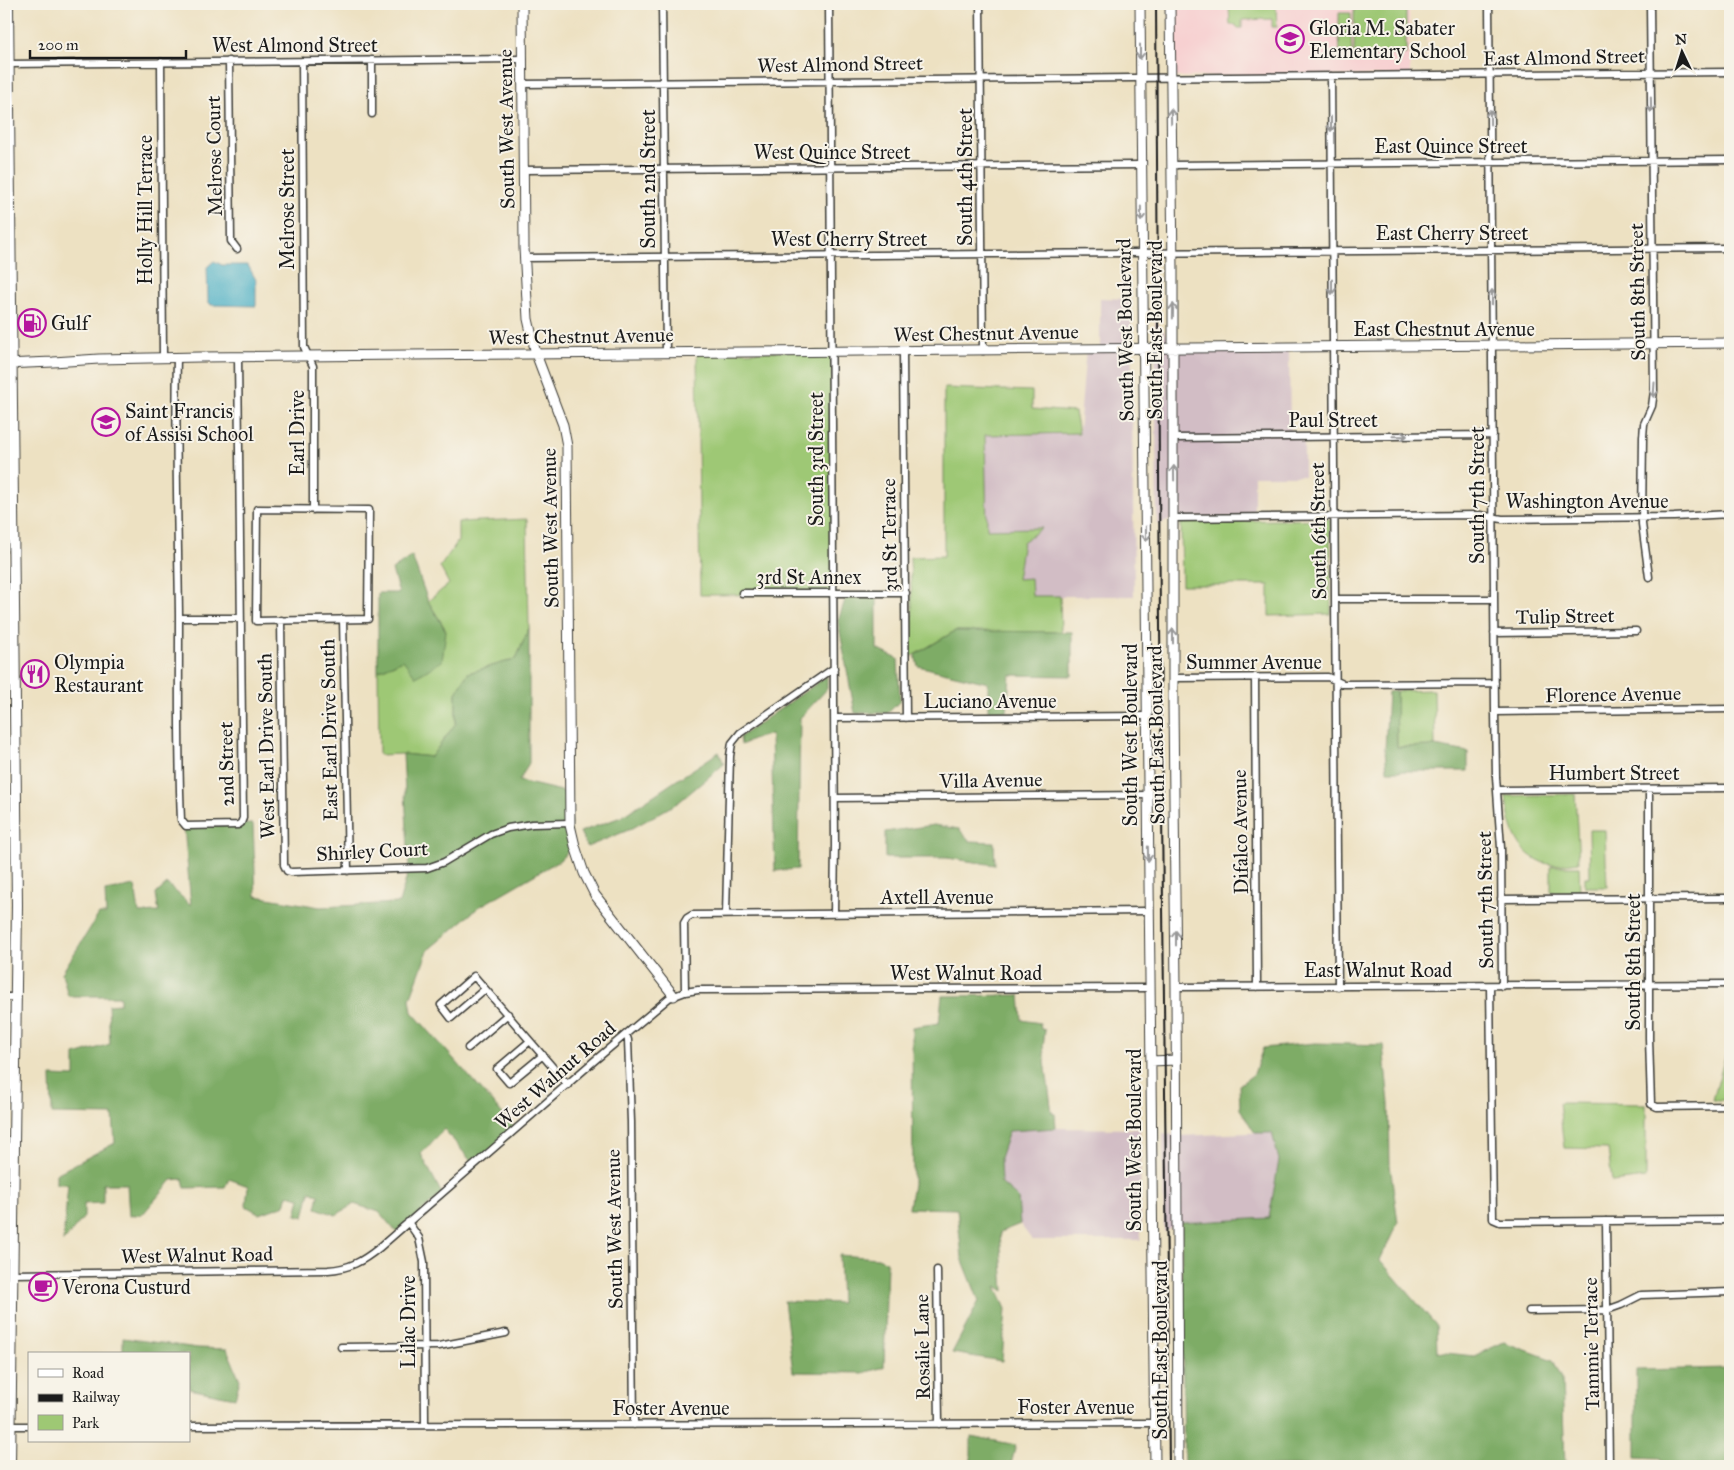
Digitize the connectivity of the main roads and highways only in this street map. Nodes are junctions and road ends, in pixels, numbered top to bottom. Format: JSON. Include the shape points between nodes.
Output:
{"nodes":[{"id":1,"x":8,"y":4,"type":"edge"},
{"id":2,"x":522,"y":4,"type":"edge"},
{"id":3,"x":1140,"y":4,"type":"edge"},
{"id":4,"x":1170,"y":4,"type":"edge"},
{"id":5,"x":1730,"y":344,"type":"edge"},
{"id":6,"x":1172,"y":348,"type":"junction"},
{"id":7,"x":1143,"y":349,"type":"junction"},
{"id":8,"x":1158,"y":349,"type":"joint"},
{"id":9,"x":536,"y":354,"type":"junction"},
{"id":10,"x":7,"y":364,"type":"edge"},
{"id":11,"x":8,"y":593,"type":"edge"},
{"id":12,"x":674,"y":996,"type":"road end"},
{"id":13,"x":1176,"y":1060,"type":"junction"},
{"id":14,"x":1151,"y":1061,"type":"junction"},
{"id":15,"x":10,"y":1466,"type":"edge"},
{"id":16,"x":1155,"y":1466,"type":"edge"},
{"id":17,"x":1178,"y":1466,"type":"edge"}],
"edges":[{"from":1,"to":10,"type":"main road"},
{"from":2,"to":9,"type":"main road","name":"South West Avenue","via":[[525,258],[528,319]]},
{"from":3,"to":7,"type":"main road","name":"South West Boulevard","one_way":true},
{"from":6,"to":4,"type":"main road","name":"South East Boulevard","one_way":true},
{"from":5,"to":6,"type":"main road","name":"East Chestnut Avenue"},
{"from":6,"to":8,"type":"main road","name":"East Chestnut Avenue"},
{"from":13,"to":6,"type":"main road","name":"South East Boulevard","one_way":true},
{"from":7,"to":8,"type":"main road","name":"West Chestnut Avenue"},
{"from":7,"to":9,"type":"main road","name":"West Chestnut Avenue"},
{"from":7,"to":14,"type":"main road","name":"South West Boulevard","one_way":true},
{"from":9,"to":10,"type":"main road","name":"West Chestnut Avenue","via":[[99,359]]},
{"from":9,"to":12,"type":"main road","name":"South West Avenue","via":[[563,425],[567,446],[570,823],[573,839],[595,895]]},
{"from":10,"to":11,"type":"main road"},
{"from":11,"to":15,"type":"main road","via":[[17,905]]},
{"from":13,"to":14,"type":"main road"},
{"from":13,"to":17,"type":"main road","name":"South East Boulevard"},
{"from":14,"to":16,"type":"main road","name":"South West Boulevard"}]}
